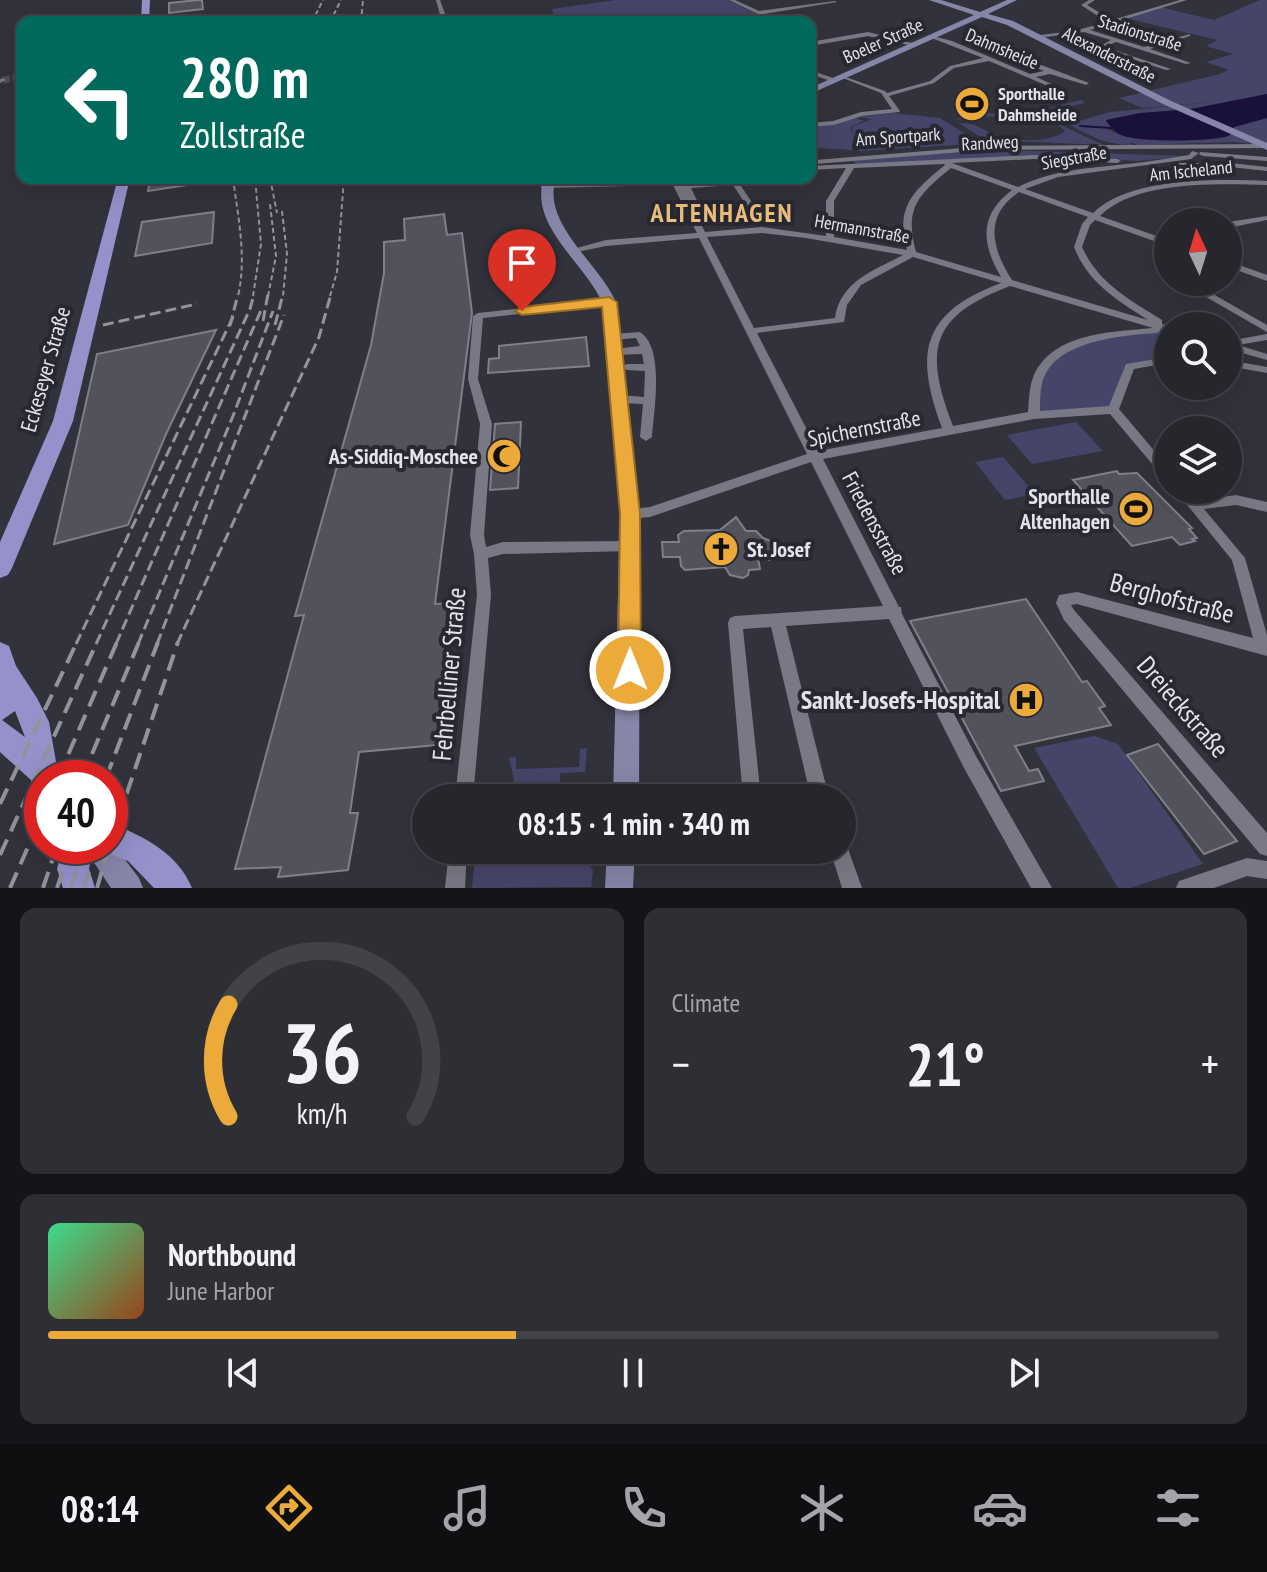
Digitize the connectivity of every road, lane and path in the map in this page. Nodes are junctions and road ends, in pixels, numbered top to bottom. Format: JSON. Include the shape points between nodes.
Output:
{"nodes":[{"id":1,"x":731,"y":0,"type":"edge"},
{"id":2,"x":933,"y":0,"type":"edge"},
{"id":3,"x":1013,"y":0,"type":"edge"},
{"id":4,"x":1093,"y":0,"type":"edge"},
{"id":5,"x":1185,"y":0,"type":"edge"},
{"id":6,"x":835,"y":2,"type":"dead end"},
{"id":7,"x":759,"y":13,"type":"junction"},
{"id":8,"x":985,"y":14,"type":"junction"},
{"id":9,"x":765,"y":16,"type":"edge"},
{"id":10,"x":1111,"y":22,"type":"junction"},
{"id":11,"x":1084,"y":30,"type":"junction"},
{"id":12,"x":1188,"y":35,"type":"dead end"},
{"id":13,"x":931,"y":36,"type":"junction"},
{"id":14,"x":1040,"y":37,"type":"junction"},
{"id":15,"x":1116,"y":40,"type":"junction"},
{"id":16,"x":816,"y":42,"type":"edge"},
{"id":17,"x":913,"y":44,"type":"junction"},
{"id":18,"x":1144,"y":49,"type":"junction"},
{"id":19,"x":1017,"y":53,"type":"dead end"},
{"id":20,"x":988,"y":59,"type":"junction"},
{"id":21,"x":1168,"y":69,"type":"junction"},
{"id":22,"x":1160,"y":71,"type":"dead end"},
{"id":23,"x":1050,"y":72,"type":"junction"},
{"id":24,"x":816,"y":73,"type":"edge"},
{"id":25,"x":1030,"y":76,"type":"junction"},
{"id":26,"x":838,"y":78,"type":"junction"},
{"id":27,"x":1086,"y":83,"type":"dead end"},
{"id":28,"x":816,"y":88,"type":"edge"},
{"id":29,"x":887,"y":95,"type":"junction"},
{"id":30,"x":1006,"y":99,"type":"dead end"},
{"id":31,"x":816,"y":124,"type":"edge"},
{"id":32,"x":1267,"y":146,"type":"edge"},
{"id":33,"x":1132,"y":149,"type":"junction"},
{"id":34,"x":1195,"y":153,"type":"junction"},
{"id":35,"x":1267,"y":159,"type":"edge"},
{"id":36,"x":948,"y":163,"type":"junction"},
{"id":37,"x":816,"y":164,"type":"edge"},
{"id":38,"x":816,"y":165,"type":"edge"},
{"id":39,"x":1137,"y":165,"type":"junction"},
{"id":40,"x":851,"y":167,"type":"junction"},
{"id":41,"x":1267,"y":169,"type":"edge"},
{"id":42,"x":1267,"y":183,"type":"edge"},
{"id":43,"x":122,"y":184,"type":"edge"},
{"id":44,"x":547,"y":184,"type":"edge"},
{"id":45,"x":679,"y":184,"type":"edge"},
{"id":46,"x":680,"y":184,"type":"edge"},
{"id":47,"x":736,"y":184,"type":"edge"},
{"id":48,"x":742,"y":184,"type":"edge"},
{"id":49,"x":1018,"y":190,"type":"junction"},
{"id":50,"x":1092,"y":216,"type":"junction"},
{"id":51,"x":1267,"y":218,"type":"edge"},
{"id":52,"x":1242,"y":222,"type":"edge"},
{"id":53,"x":770,"y":230,"type":"junction"},
{"id":54,"x":702,"y":236,"type":"junction"},
{"id":55,"x":1154,"y":238,"type":"edge"},
{"id":56,"x":830,"y":239,"type":"junction"},
{"id":57,"x":577,"y":249,"type":"junction"},
{"id":58,"x":912,"y":254,"type":"junction"},
{"id":59,"x":1242,"y":269,"type":"edge"},
{"id":60,"x":1267,"y":278,"type":"edge"},
{"id":61,"x":1009,"y":283,"type":"junction"},
{"id":62,"x":1209,"y":296,"type":"edge"},
{"id":63,"x":609,"y":302,"type":"junction"},
{"id":64,"x":1154,"y":320,"type":"edge"},
{"id":65,"x":1154,"y":324,"type":"edge"},
{"id":66,"x":1267,"y":329,"type":"edge"},
{"id":67,"x":752,"y":331,"type":"junction"},
{"id":68,"x":1154,"y":331,"type":"edge"},
{"id":69,"x":1267,"y":337,"type":"edge"},
{"id":70,"x":1242,"y":342,"type":"edge"},
{"id":71,"x":613,"y":344,"type":"junction"},
{"id":72,"x":1242,"y":349,"type":"edge"},
{"id":73,"x":1267,"y":357,"type":"edge"},
{"id":74,"x":1154,"y":362,"type":"edge"},
{"id":75,"x":1242,"y":366,"type":"edge"},
{"id":76,"x":627,"y":367,"type":"dead end"},
{"id":77,"x":650,"y":368,"type":"junction"},
{"id":78,"x":1267,"y":370,"type":"edge"},
{"id":79,"x":619,"y":399,"type":"junction"},
{"id":80,"x":649,"y":401,"type":"junction"},
{"id":81,"x":1113,"y":410,"type":"junction"},
{"id":82,"x":1034,"y":415,"type":"junction"},
{"id":83,"x":949,"y":432,"type":"junction"},
{"id":84,"x":646,"y":437,"type":"dead end"},
{"id":85,"x":812,"y":457,"type":"junction"},
{"id":86,"x":1154,"y":458,"type":"edge"},
{"id":87,"x":1193,"y":505,"type":"joint"},
{"id":88,"x":1267,"y":507,"type":"edge"},
{"id":89,"x":630,"y":514,"type":"junction"},
{"id":90,"x":630,"y":546,"type":"junction"},
{"id":91,"x":481,"y":554,"type":"junction"},
{"id":92,"x":0,"y":568,"type":"edge"},
{"id":93,"x":1064,"y":599,"type":"joint"},
{"id":94,"x":896,"y":612,"type":"junction"},
{"id":95,"x":777,"y":620,"type":"junction"},
{"id":96,"x":1265,"y":649,"type":"edge"},
{"id":97,"x":0,"y":654,"type":"edge"},
{"id":98,"x":12,"y":703,"type":"edge"},
{"id":99,"x":5,"y":742,"type":"edge"},
{"id":100,"x":28,"y":760,"type":"edge"},
{"id":101,"x":44,"y":760,"type":"edge"},
{"id":102,"x":465,"y":784,"type":"edge"},
{"id":103,"x":626,"y":784,"type":"edge"},
{"id":104,"x":751,"y":784,"type":"edge"},
{"id":105,"x":817,"y":784,"type":"edge"},
{"id":106,"x":128,"y":845,"type":"edge"},
{"id":107,"x":1267,"y":847,"type":"edge"},
{"id":108,"x":74,"y":864,"type":"edge"},
{"id":109,"x":111,"y":864,"type":"edge"},
{"id":110,"x":457,"y":864,"type":"edge"},
{"id":111,"x":620,"y":864,"type":"edge"},
{"id":112,"x":844,"y":864,"type":"edge"},
{"id":113,"x":1267,"y":870,"type":"edge"},
{"id":114,"x":79,"y":888,"type":"edge"},
{"id":115,"x":129,"y":888,"type":"edge"},
{"id":116,"x":176,"y":888,"type":"edge"},
{"id":117,"x":455,"y":888,"type":"edge"},
{"id":118,"x":619,"y":888,"type":"edge"},
{"id":119,"x":852,"y":888,"type":"edge"},
{"id":120,"x":1042,"y":888,"type":"edge"},
{"id":121,"x":1186,"y":888,"type":"edge"}],
"edges":[{"from":1,"to":7,"type":"street"},
{"from":2,"to":8,"type":"street","name":"Alexanderstraße"},
{"from":3,"to":8,"type":"street","name":"Boeler Straße"},
{"from":4,"to":10,"type":"street","via":[[1083,5]]},
{"from":5,"to":10,"type":"street"},
{"from":6,"to":7,"type":"street"},
{"from":7,"to":9,"type":"street"},
{"from":8,"to":13,"type":"street","name":"Boeler Straße"},
{"from":8,"to":14,"type":"street","name":"Alexanderstraße"},
{"from":10,"to":11,"type":"street"},
{"from":11,"to":14,"type":"street"},
{"from":11,"to":15,"type":"street","name":"Stadionstraße"},
{"from":12,"to":18,"type":"street"},
{"from":13,"to":17,"type":"street","name":"Boeler Straße"},
{"from":13,"to":20,"type":"street","name":"Dahmsheide"},
{"from":14,"to":32,"type":"street","name":"Alexanderstraße"},
{"from":15,"to":18,"type":"street","name":"Stadionstraße"},
{"from":15,"to":21,"type":"street","via":[[1105,45]]},
{"from":16,"to":17,"type":"street","via":[[868,34]]},
{"from":17,"to":26,"type":"street","name":"Boeler Straße"},
{"from":18,"to":21,"type":"street","name":"Stadionstraße","via":[[1188,63]]},
{"from":19,"to":23,"type":"street","via":[[1009,55]]},
{"from":20,"to":25,"type":"street","name":"Dahmsheide"},
{"from":20,"to":29,"type":"street","via":[[952,67],[932,82]]},
{"from":21,"to":22,"type":"street"},
{"from":23,"to":25,"type":"street"},
{"from":23,"to":27,"type":"street"},
{"from":24,"to":26,"type":"street"},
{"from":25,"to":30,"type":"street","name":"Dahmsheide","via":[[1062,90]]},
{"from":26,"to":28,"type":"street","name":"Boeler Straße"},
{"from":26,"to":29,"type":"street","via":[[868,84]]},
{"from":29,"to":31,"type":"street","via":[[897,111]]},
{"from":32,"to":33,"type":"street","name":"Am Sportpark"},
{"from":33,"to":34,"type":"street","name":"Am Sportpark"},
{"from":33,"to":37,"type":"street","name":"Am Sportpark","via":[[988,148]]},
{"from":34,"to":35,"type":"street","name":"Am Sportpark"},
{"from":34,"to":39,"type":"street","name":"Siegstraße"},
{"from":36,"to":39,"type":"street","name":"Randweg","via":[[1052,157]]},
{"from":36,"to":40,"type":"street","name":"Randweg"},
{"from":36,"to":49,"type":"street"},
{"from":36,"to":58,"type":"street","via":[[912,198],[906,237]]},
{"from":38,"to":40,"type":"street","name":"Randweg"},
{"from":39,"to":41,"type":"street","name":"Randweg"},
{"from":39,"to":49,"type":"street","name":"Siegstraße","via":[[1063,173]]},
{"from":40,"to":56,"type":"street","via":[[830,201]]},
{"from":42,"to":50,"type":"street","name":"Am Ischeland","via":[[1210,182],[1156,189]]},
{"from":43,"to":92,"type":"main road","name":"Eckeseyer Straße","via":[[67,411]]},
{"from":44,"to":57,"type":"street","via":[[546,213]]},
{"from":45,"to":54,"type":"street","name":"Friedensstraße"},
{"from":46,"to":47,"type":"street","via":[[701,218],[755,213]]},
{"from":48,"to":53,"type":"street"},
{"from":49,"to":50,"type":"street"},
{"from":49,"to":61,"type":"street","name":"Siegstraße","via":[[1002,203],[991,223],[992,252]]},
{"from":50,"to":55,"type":"street"},
{"from":50,"to":64,"type":"street","via":[[1078,247],[1088,271]]},
{"from":51,"to":52,"type":"street"},
{"from":53,"to":54,"type":"street","name":"Hermannstraße"},
{"from":53,"to":56,"type":"street","name":"Hermannstraße"},
{"from":54,"to":57,"type":"street","name":"Hermannstraße"},
{"from":54,"to":67,"type":"street","name":"Friedensstraße"},
{"from":56,"to":58,"type":"street","name":"Hermannstraße"},
{"from":57,"to":63,"type":"street","via":[[598,276]]},
{"from":58,"to":61,"type":"street","name":"Hermannstraße"},
{"from":58,"to":67,"type":"street","via":[[858,283],[842,305],[840,320]]},
{"from":59,"to":60,"type":"street"},
{"from":61,"to":65,"type":"street","name":"Hermannstraße","via":[[1043,288]]},
{"from":61,"to":83,"type":"street","via":[[969,300],[938,333],[929,370]]},
{"from":62,"to":66,"type":"street"},
{"from":63,"to":71,"type":"street"},
{"from":63,"to":91,"type":"street","name":"Fehrbelliner Straße","via":[[478,316],[473,379],[486,424],[477,535]]},
{"from":67,"to":85,"type":"street","name":"Friedensstraße"},
{"from":68,"to":82,"type":"street","via":[[1087,341],[1066,350],[1042,369]]},
{"from":69,"to":70,"type":"street"},
{"from":71,"to":77,"type":"street","via":[[647,350]]},
{"from":71,"to":79,"type":"street"},
{"from":72,"to":73,"type":"street"},
{"from":74,"to":81,"type":"street","via":[[1130,366]]},
{"from":75,"to":78,"type":"street"},
{"from":76,"to":77,"type":"street"},
{"from":77,"to":80,"type":"street"},
{"from":79,"to":80,"type":"street"},
{"from":79,"to":89,"type":"street"},
{"from":80,"to":84,"type":"street"},
{"from":81,"to":82,"type":"street","name":"Spichernstraße"},
{"from":81,"to":86,"type":"street"},
{"from":82,"to":83,"type":"street","name":"Spichernstraße"},
{"from":83,"to":85,"type":"street","name":"Spichernstraße"},
{"from":85,"to":89,"type":"street","name":"Spichernstraße","via":[[650,512]]},
{"from":85,"to":94,"type":"street","name":"Friedensstraße"},
{"from":87,"to":88,"type":"street","via":[[1236,500]]},
{"from":87,"to":96,"type":"street","via":[[1242,565]]},
{"from":89,"to":90,"type":"street"},
{"from":90,"to":91,"type":"street","via":[[503,548]]},
{"from":90,"to":103,"type":"street"},
{"from":91,"to":102,"type":"street","name":"Fehrbelliner Straße","via":[[484,595]]},
{"from":93,"to":96,"type":"street","name":"Berghofstraße","via":[[1089,601]]},
{"from":93,"to":107,"type":"street","name":"Dreieckstraße","via":[[1069,615]]},
{"from":94,"to":95,"type":"street"},
{"from":94,"to":120,"type":"street","name":"Friedensstraße","via":[[970,762]]},
{"from":95,"to":104,"type":"street","via":[[735,623]]},
{"from":95,"to":105,"type":"street"},
{"from":97,"to":98,"type":"main road"},
{"from":98,"to":101,"type":"main road","via":[[40,737]]},
{"from":99,"to":100,"type":"main road"},
{"from":106,"to":116,"type":"main road"},
{"from":108,"to":114,"type":"main road"},
{"from":109,"to":115,"type":"street"},
{"from":110,"to":117,"type":"street"},
{"from":111,"to":118,"type":"street"},
{"from":112,"to":119,"type":"street"},
{"from":113,"to":121,"type":"street","via":[[1247,867]]}]}
